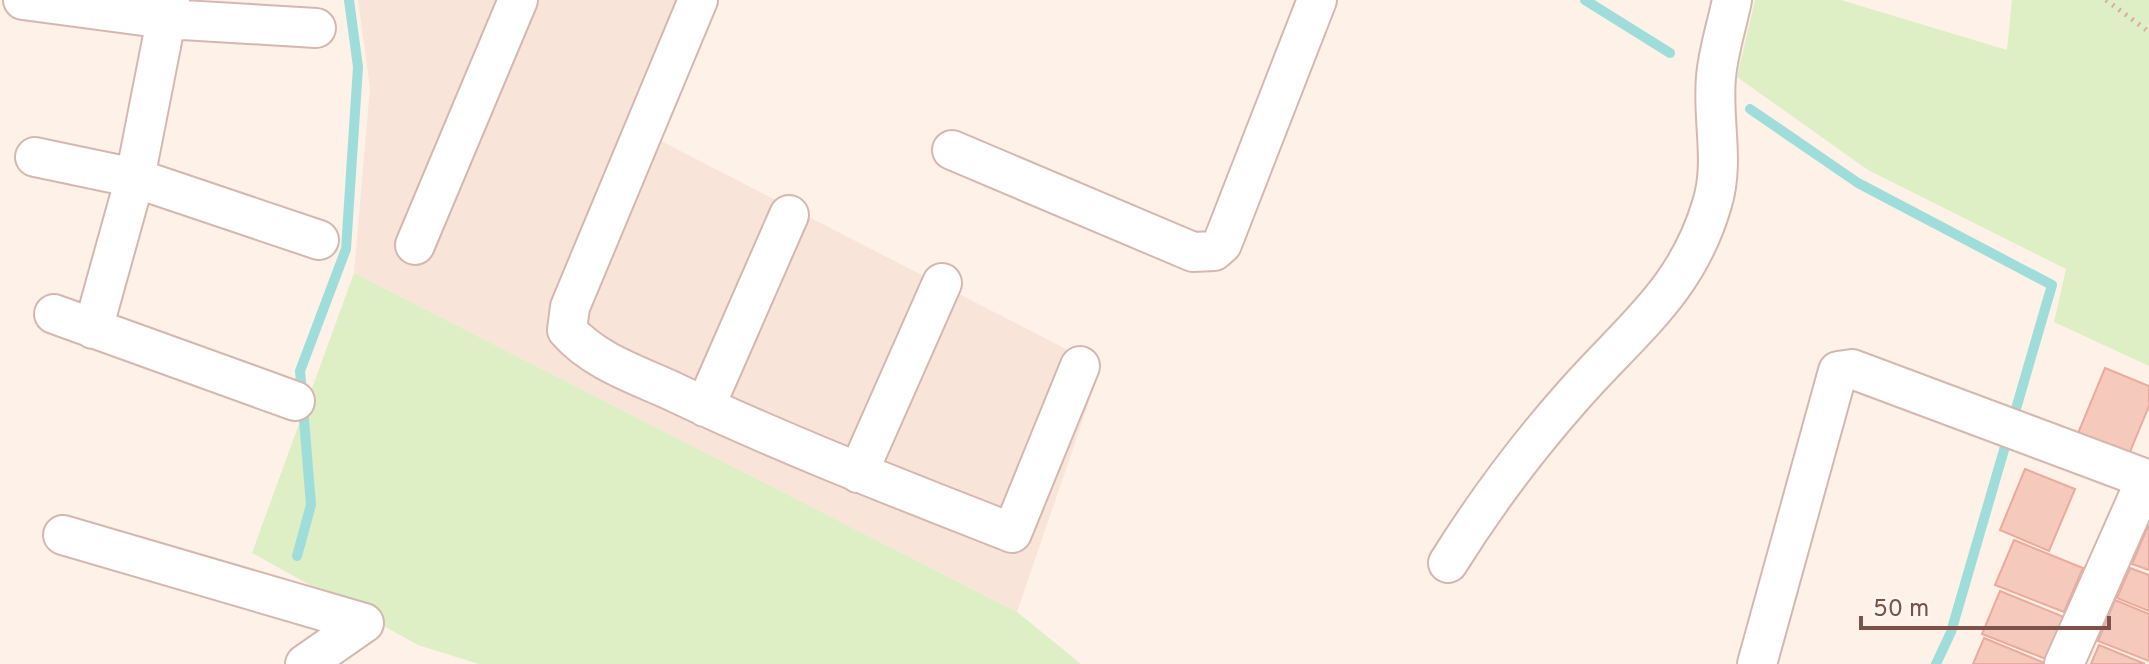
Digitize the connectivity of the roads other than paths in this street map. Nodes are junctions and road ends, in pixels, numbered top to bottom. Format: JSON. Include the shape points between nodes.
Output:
{"nodes":[{"id":1,"x":23,"y":0,"type":"edge"},
{"id":2,"x":518,"y":0,"type":"edge"},
{"id":3,"x":698,"y":0,"type":"edge"},
{"id":4,"x":1317,"y":0,"type":"edge"},
{"id":5,"x":1732,"y":0,"type":"edge"},
{"id":6,"x":168,"y":10,"type":"edge"},
{"id":7,"x":316,"y":28,"type":"dead end"},
{"id":8,"x":952,"y":150,"type":"dead end"},
{"id":9,"x":35,"y":157,"type":"dead end"},
{"id":10,"x":135,"y":178,"type":"junction"},
{"id":11,"x":789,"y":215,"type":"dead end"},
{"id":12,"x":319,"y":240,"type":"dead end"},
{"id":13,"x":415,"y":245,"type":"dead end"},
{"id":14,"x":942,"y":283,"type":"dead end"},
{"id":15,"x":54,"y":314,"type":"dead end"},
{"id":16,"x":93,"y":329,"type":"junction"},
{"id":17,"x":1080,"y":366,"type":"dead end"},
{"id":18,"x":295,"y":401,"type":"dead end"},
{"id":19,"x":705,"y":407,"type":"junction"},
{"id":20,"x":858,"y":473,"type":"junction"},
{"id":21,"x":2147,"y":479,"type":"edge"},
{"id":22,"x":63,"y":535,"type":"dead end"},
{"id":23,"x":1448,"y":563,"type":"dead end"},
{"id":24,"x":326,"y":661,"type":"edge"},
{"id":25,"x":1757,"y":664,"type":"edge"},
{"id":26,"x":2064,"y":664,"type":"edge"}],
"edges":[{"from":1,"to":6,"type":"street"},
{"from":2,"to":13,"type":"street"},
{"from":3,"to":19,"type":"street","via":[[570,307],[567,330],[584,350]]},
{"from":4,"to":8,"type":"street","via":[[1222,244],[1214,251],[1193,252]]},
{"from":5,"to":23,"type":"street","via":[[1716,77],[1719,164],[1694,253],[1668,296],[1574,394],[1498,485]]},
{"from":6,"to":7,"type":"street"},
{"from":6,"to":10,"type":"street"},
{"from":9,"to":10,"type":"street"},
{"from":10,"to":12,"type":"street"},
{"from":10,"to":16,"type":"street"},
{"from":11,"to":19,"type":"street"},
{"from":14,"to":20,"type":"street"},
{"from":15,"to":16,"type":"street"},
{"from":16,"to":18,"type":"street"},
{"from":17,"to":20,"type":"street","via":[[1012,533]]},
{"from":19,"to":20,"type":"street"},
{"from":21,"to":25,"type":"street","via":[[1852,369],[1838,371]]},
{"from":21,"to":26,"type":"street"},
{"from":22,"to":24,"type":"street","via":[[364,623]]}]}
